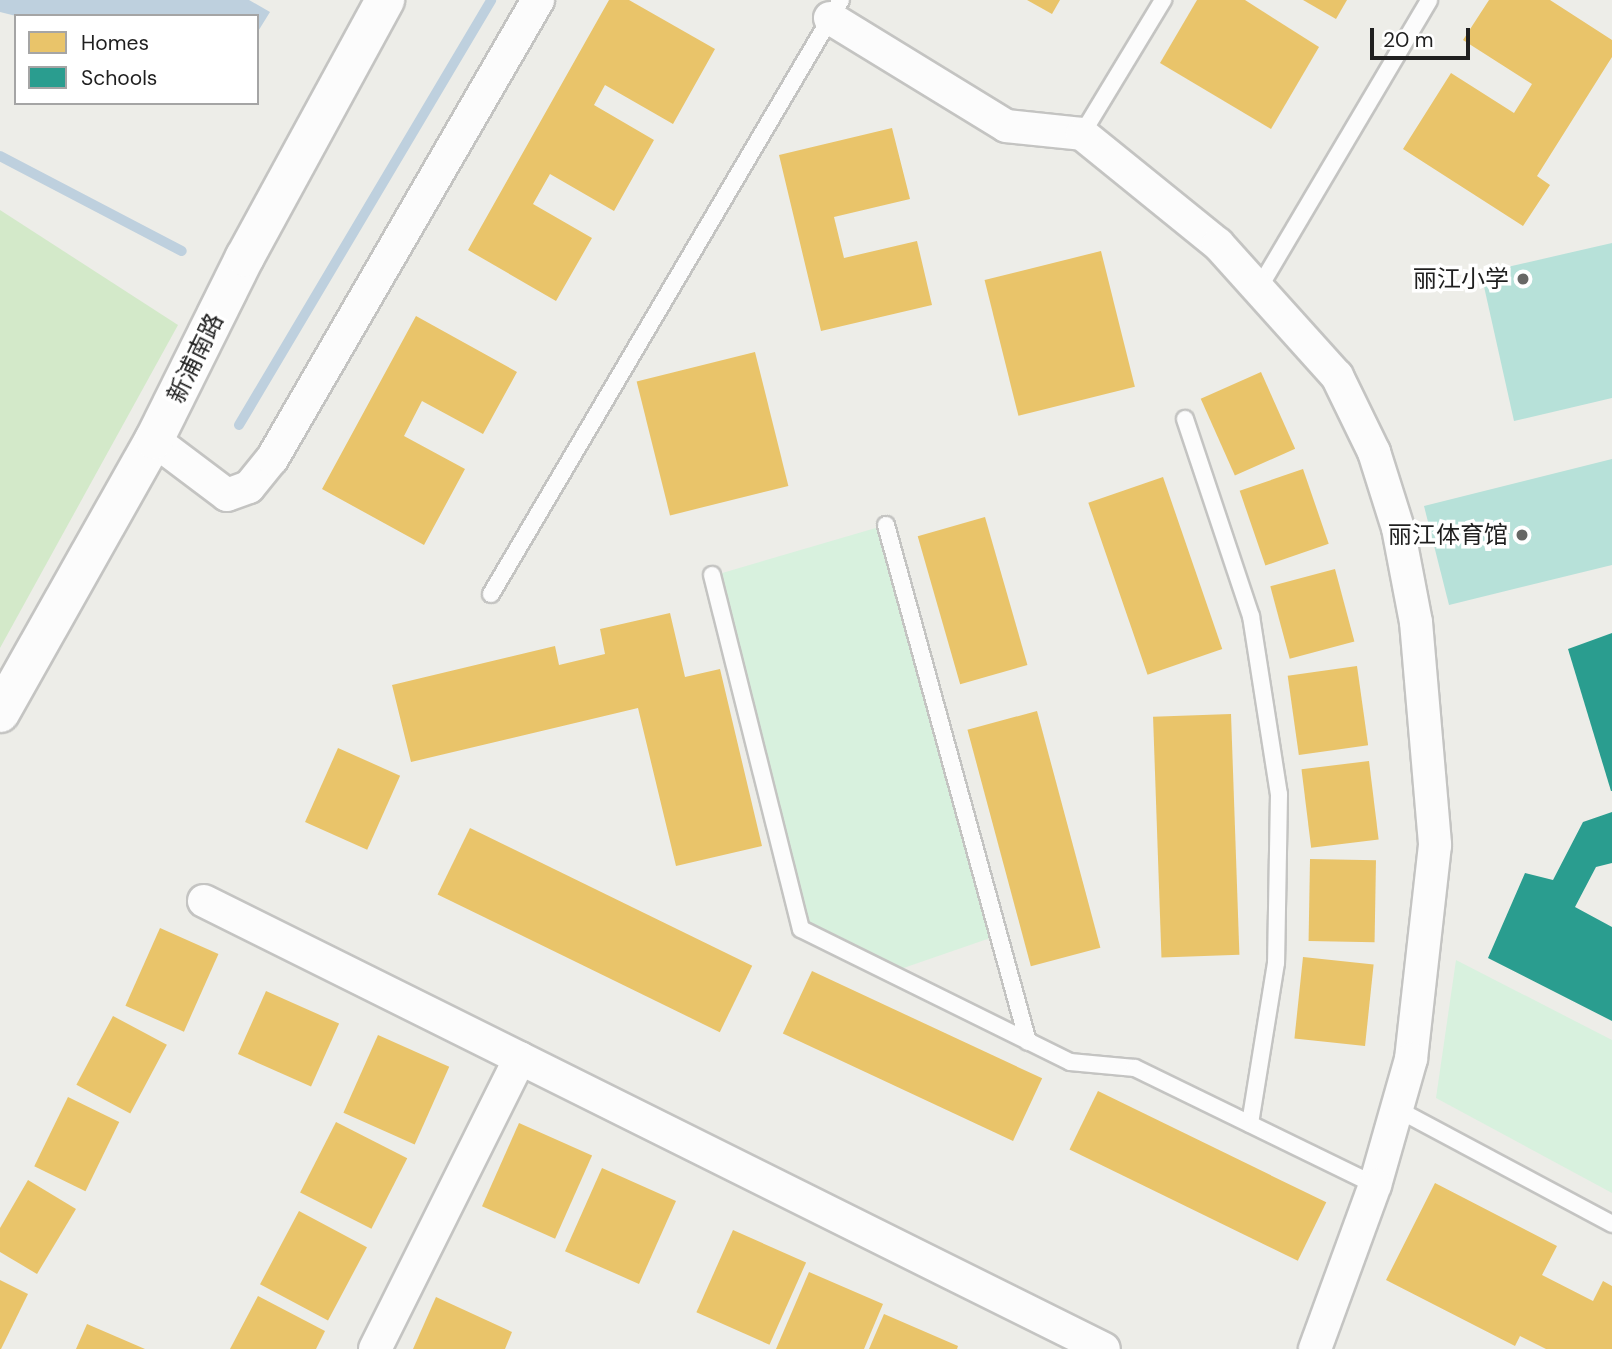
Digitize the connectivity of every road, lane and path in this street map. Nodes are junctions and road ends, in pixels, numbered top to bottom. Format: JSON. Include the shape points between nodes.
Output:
{"nodes":[{"id":1,"x":385,"y":0,"type":"edge"},
{"id":2,"x":538,"y":0,"type":"edge"},
{"id":3,"x":1163,"y":0,"type":"edge"},
{"id":4,"x":1429,"y":0,"type":"edge"},
{"id":5,"x":836,"y":9,"type":"edge"},
{"id":6,"x":1082,"y":134,"type":"junction"},
{"id":7,"x":1259,"y":288,"type":"junction"},
{"id":8,"x":1185,"y":418,"type":"dead end"},
{"id":9,"x":154,"y":440,"type":"junction"},
{"id":10,"x":886,"y":525,"type":"dead end"},
{"id":11,"x":712,"y":576,"type":"dead end"},
{"id":12,"x":491,"y":594,"type":"dead end"},
{"id":13,"x":0,"y":713,"type":"edge"},
{"id":14,"x":204,"y":901,"type":"dead end"},
{"id":15,"x":1028,"y":1042,"type":"junction"},
{"id":16,"x":520,"y":1058,"type":"junction"},
{"id":17,"x":1397,"y":1109,"type":"junction"},
{"id":18,"x":1250,"y":1124,"type":"junction"},
{"id":19,"x":1375,"y":1185,"type":"junction"},
{"id":20,"x":1612,"y":1224,"type":"edge"},
{"id":21,"x":375,"y":1349,"type":"edge"},
{"id":22,"x":1104,"y":1349,"type":"edge"},
{"id":23,"x":1315,"y":1349,"type":"edge"}],
"edges":[{"from":1,"to":9,"type":"street","name":"新浦南路","via":[[245,257]]},
{"from":2,"to":9,"type":"street","via":[[272,460],[249,487],[227,495]]},
{"from":3,"to":6,"type":"lane"},
{"from":4,"to":7,"type":"lane"},
{"from":5,"to":6,"type":"street","via":[[1006,126]]},
{"from":5,"to":12,"type":"lane"},
{"from":6,"to":7,"type":"street","via":[[1218,244]]},
{"from":7,"to":17,"type":"street","via":[[1337,376],[1374,452],[1398,528],[1416,622],[1435,845],[1411,1059]]},
{"from":8,"to":18,"type":"lane","via":[[1251,616],[1279,794],[1276,963]]},
{"from":9,"to":13,"type":"street","name":"新浦南路"},
{"from":10,"to":15,"type":"lane"},
{"from":11,"to":15,"type":"lane","via":[[801,929]]},
{"from":14,"to":16,"type":"street"},
{"from":15,"to":18,"type":"lane","via":[[1070,1062],[1135,1068]]},
{"from":16,"to":21,"type":"street"},
{"from":16,"to":22,"type":"street"},
{"from":17,"to":19,"type":"street"},
{"from":17,"to":20,"type":"lane"},
{"from":18,"to":19,"type":"lane"},
{"from":19,"to":23,"type":"street"}]}
